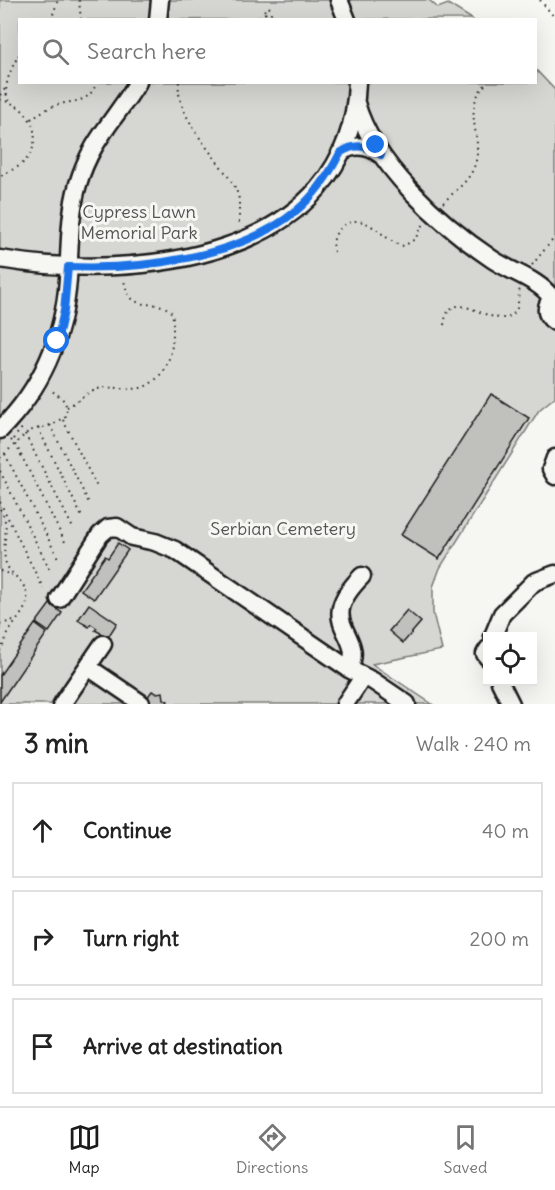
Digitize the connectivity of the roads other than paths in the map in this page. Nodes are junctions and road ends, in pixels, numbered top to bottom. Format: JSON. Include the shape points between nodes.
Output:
{"nodes":[{"id":1,"x":160,"y":0,"type":"edge"},
{"id":2,"x":339,"y":0,"type":"edge"},
{"id":3,"x":158,"y":18,"type":"edge"},
{"id":4,"x":346,"y":18,"type":"edge"},
{"id":5,"x":137,"y":84,"type":"edge"},
{"id":6,"x":357,"y":84,"type":"edge"},
{"id":7,"x":355,"y":101,"type":"junction"},
{"id":8,"x":340,"y":153,"type":"junction"},
{"id":9,"x":381,"y":155,"type":"junction"},
{"id":10,"x":0,"y":260,"type":"edge"},
{"id":11,"x":68,"y":267,"type":"junction"},
{"id":12,"x":554,"y":298,"type":"edge"},
{"id":13,"x":555,"y":322,"type":"edge"},
{"id":14,"x":8,"y":415,"type":"edge"},
{"id":15,"x":6,"y":435,"type":"edge"},
{"id":16,"x":555,"y":458,"type":"edge"},
{"id":17,"x":555,"y":476,"type":"edge"},
{"id":18,"x":555,"y":574,"type":"edge"},
{"id":19,"x":362,"y":576,"type":"dead end"},
{"id":20,"x":59,"y":599,"type":"dead end"},
{"id":21,"x":495,"y":632,"type":"edge"},
{"id":22,"x":104,"y":644,"type":"dead end"},
{"id":23,"x":88,"y":667,"type":"junction"},
{"id":24,"x":356,"y":673,"type":"junction"},
{"id":25,"x":502,"y":686,"type":"edge"},
{"id":26,"x":141,"y":703,"type":"edge"},
{"id":27,"x":62,"y":704,"type":"edge"},
{"id":28,"x":345,"y":704,"type":"edge"},
{"id":29,"x":407,"y":704,"type":"edge"},
{"id":30,"x":511,"y":704,"type":"edge"}],
"edges":[{"from":1,"to":3,"type":"lane"},
{"from":2,"to":4,"type":"lane"},
{"from":5,"to":11,"type":"lane","via":[[99,136],[84,166],[72,210]]},
{"from":6,"to":7,"type":"lane"},
{"from":7,"to":8,"type":"lane"},
{"from":7,"to":9,"type":"lane"},
{"from":8,"to":9,"type":"lane","via":[[364,146]]},
{"from":8,"to":11,"type":"lane","via":[[317,189],[295,211],[272,228],[243,241],[181,258],[123,266]]},
{"from":9,"to":12,"type":"lane","via":[[419,200],[447,225]]},
{"from":10,"to":11,"type":"lane"},
{"from":11,"to":14,"type":"lane","via":[[61,326],[51,355],[38,382]]},
{"from":12,"to":13,"type":"lane","via":[[546,309]]},
{"from":14,"to":15,"type":"lane"},
{"from":16,"to":17,"type":"lane","via":[[551,469]]},
{"from":18,"to":21,"type":"lane","via":[[534,582],[502,614]]},
{"from":19,"to":24,"type":"lane","via":[[348,592],[340,611],[341,623],[354,651]]},
{"from":20,"to":24,"type":"lane","via":[[100,535],[117,527],[132,537],[175,550]]},
{"from":22,"to":23,"type":"lane"},
{"from":23,"to":26,"type":"lane"},
{"from":23,"to":27,"type":"lane"},
{"from":24,"to":28,"type":"lane"},
{"from":24,"to":29,"type":"lane"},
{"from":25,"to":30,"type":"lane"}]}
